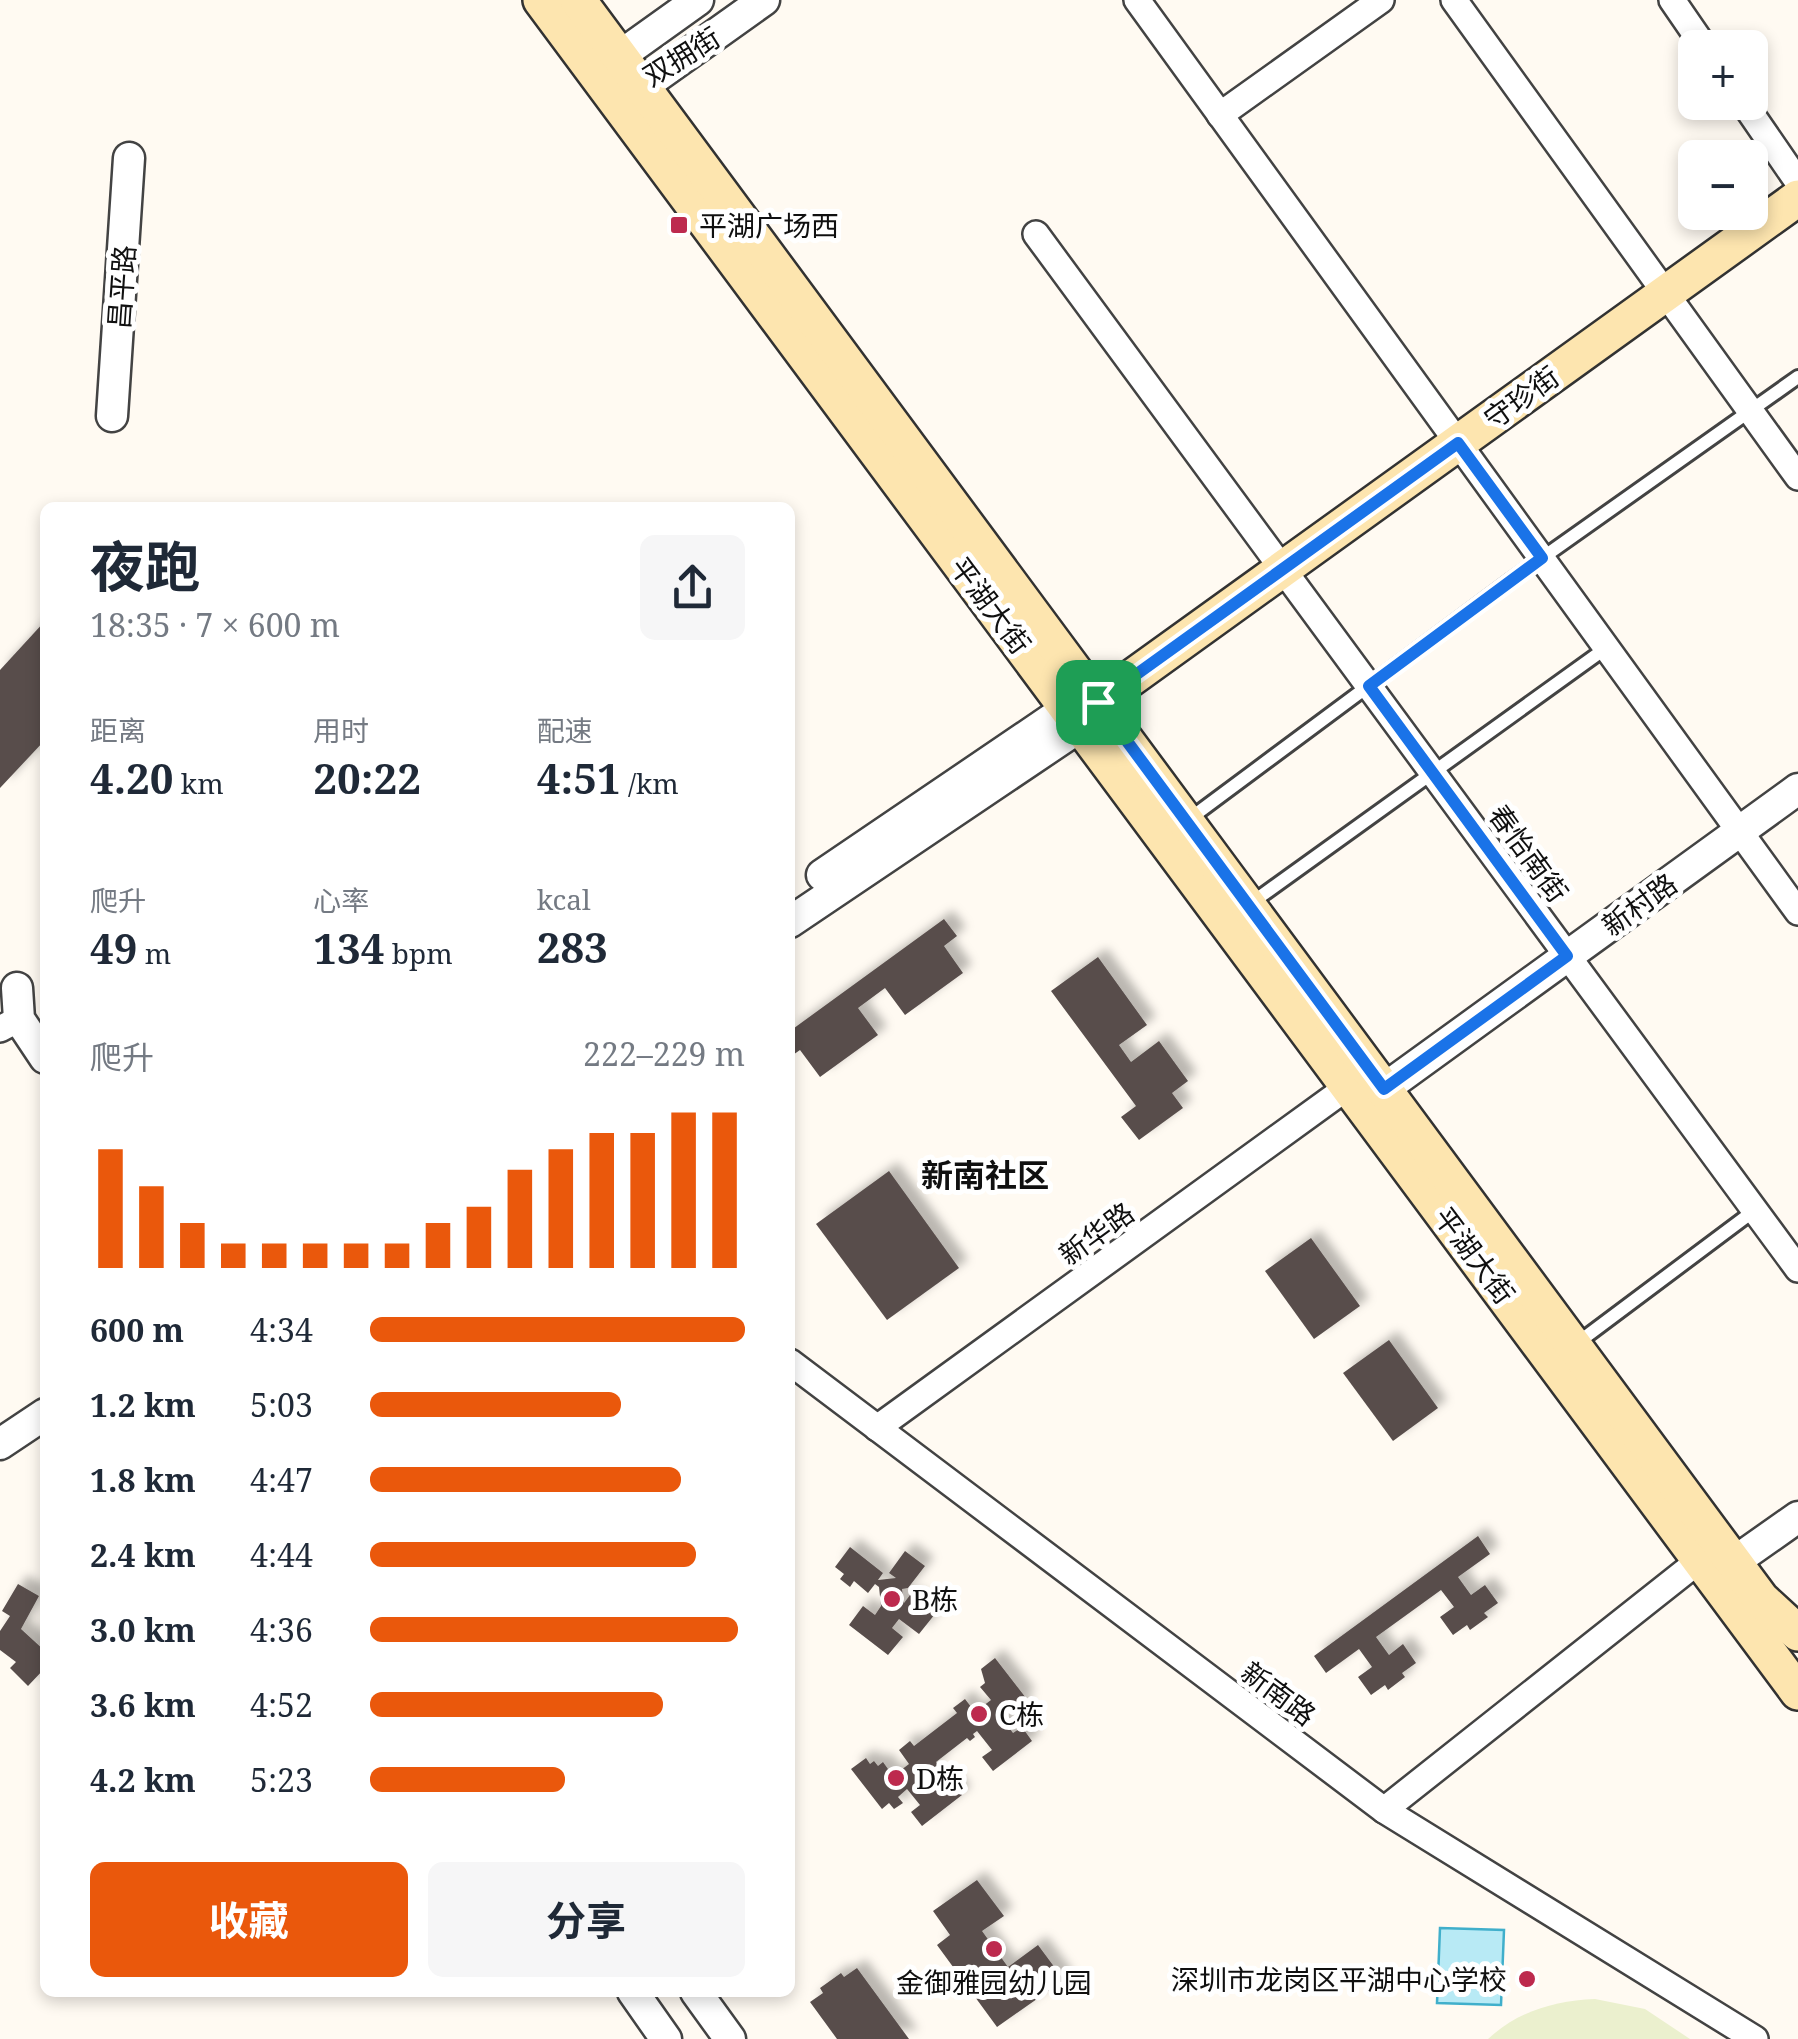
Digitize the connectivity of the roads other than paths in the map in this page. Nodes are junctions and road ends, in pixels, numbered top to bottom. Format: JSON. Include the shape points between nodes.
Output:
{"nodes":[{"id":1,"x":541,"y":0,"type":"edge"},
{"id":2,"x":578,"y":0,"type":"edge"},
{"id":3,"x":698,"y":0,"type":"edge"},
{"id":4,"x":764,"y":0,"type":"edge"},
{"id":5,"x":1137,"y":0,"type":"edge"},
{"id":6,"x":1454,"y":0,"type":"edge"},
{"id":7,"x":1672,"y":0,"type":"edge"},
{"id":8,"x":1366,"y":4,"type":"edge"},
{"id":9,"x":1693,"y":30,"type":"edge"},
{"id":10,"x":608,"y":65,"type":"junction"},
{"id":11,"x":642,"y":87,"type":"junction"},
{"id":12,"x":1220,"y":116,"type":"junction"},
{"id":13,"x":1755,"y":120,"type":"edge"},
{"id":14,"x":129,"y":158,"type":"dead end"},
{"id":15,"x":1798,"y":182,"type":"edge"},
{"id":16,"x":1798,"y":198,"type":"edge"},
{"id":17,"x":1036,"y":234,"type":"dead end"},
{"id":18,"x":1666,"y":293,"type":"junction"},
{"id":19,"x":1798,"y":377,"type":"edge"},
{"id":20,"x":1750,"y":410,"type":"junction"},
{"id":21,"x":112,"y":416,"type":"dead end"},
{"id":22,"x":1458,"y":443,"type":"junction"},
{"id":23,"x":1798,"y":477,"type":"edge"},
{"id":24,"x":1542,"y":558,"type":"junction"},
{"id":25,"x":1283,"y":569,"type":"junction"},
{"id":26,"x":1606,"y":648,"type":"junction"},
{"id":27,"x":1369,"y":686,"type":"junction"},
{"id":28,"x":1082,"y":712,"type":"junction"},
{"id":29,"x":1433,"y":773,"type":"junction"},
{"id":30,"x":1798,"y":789,"type":"edge"},
{"id":31,"x":1186,"y":822,"type":"junction"},
{"id":32,"x":1740,"y":832,"type":"junction"},
{"id":33,"x":795,"y":893,"type":"edge"},
{"id":34,"x":1248,"y":905,"type":"junction"},
{"id":35,"x":1798,"y":912,"type":"edge"},
{"id":36,"x":795,"y":918,"type":"edge"},
{"id":37,"x":1567,"y":956,"type":"junction"},
{"id":38,"x":17,"y":988,"type":"dead end"},
{"id":39,"x":9,"y":1024,"type":"edge"},
{"id":40,"x":40,"y":1053,"type":"edge"},
{"id":41,"x":1366,"y":1087,"type":"junction"},
{"id":42,"x":1755,"y":1210,"type":"junction"},
{"id":43,"x":1790,"y":1242,"type":"edge"},
{"id":44,"x":1798,"y":1269,"type":"edge"},
{"id":45,"x":1574,"y":1345,"type":"junction"},
{"id":46,"x":795,"y":1366,"type":"edge"},
{"id":47,"x":40,"y":1417,"type":"edge"},
{"id":48,"x":878,"y":1428,"type":"junction"},
{"id":49,"x":0,"y":1444,"type":"edge"},
{"id":50,"x":1798,"y":1517,"type":"edge"},
{"id":51,"x":1717,"y":1560,"type":"junction"},
{"id":52,"x":1798,"y":1633,"type":"edge"},
{"id":53,"x":1798,"y":1692,"type":"edge"},
{"id":54,"x":1384,"y":1810,"type":"junction"},
{"id":55,"x":637,"y":1997,"type":"edge"},
{"id":56,"x":700,"y":1997,"type":"edge"},
{"id":57,"x":666,"y":2039,"type":"edge"},
{"id":58,"x":730,"y":2039,"type":"edge"},
{"id":59,"x":1755,"y":2039,"type":"edge"}],
"edges":[{"from":1,"to":10,"type":"main road","name":"平湖大街"},
{"from":2,"to":10,"type":"main road","name":"平湖大街"},
{"from":3,"to":10,"type":"street","name":"双拥街"},
{"from":4,"to":11,"type":"street","name":"双拥街"},
{"from":5,"to":12,"type":"street"},
{"from":6,"to":18,"type":"street"},
{"from":7,"to":9,"type":"street"},
{"from":8,"to":12,"type":"street"},
{"from":10,"to":11,"type":"main road","name":"平湖大街"},
{"from":10,"to":28,"type":"main road","name":"平湖大街"},
{"from":11,"to":28,"type":"main road","name":"平湖大街"},
{"from":12,"to":22,"type":"street"},
{"from":13,"to":15,"type":"street"},
{"from":14,"to":21,"type":"street","name":"昌平路"},
{"from":16,"to":18,"type":"main road","name":"守珍街"},
{"from":17,"to":25,"type":"street","name":"春怡南街"},
{"from":18,"to":20,"type":"street"},
{"from":18,"to":22,"type":"main road","name":"守珍街"},
{"from":19,"to":20,"type":"lane"},
{"from":20,"to":23,"type":"street"},
{"from":20,"to":24,"type":"lane"},
{"from":22,"to":24,"type":"street"},
{"from":22,"to":25,"type":"main road","name":"守珍街"},
{"from":24,"to":26,"type":"street"},
{"from":24,"to":27,"type":"lane"},
{"from":25,"to":27,"type":"street","name":"春怡南街"},
{"from":25,"to":28,"type":"main road","name":"守珍街"},
{"from":26,"to":29,"type":"lane"},
{"from":26,"to":32,"type":"street"},
{"from":27,"to":29,"type":"street","name":"春怡南街"},
{"from":27,"to":31,"type":"lane"},
{"from":28,"to":31,"type":"main road","name":"平湖大街"},
{"from":28,"to":33,"type":"street","name":"守珍街"},
{"from":28,"to":36,"type":"street","name":"守珍街"},
{"from":28,"to":41,"type":"main road","name":"平湖大街"},
{"from":29,"to":34,"type":"lane"},
{"from":29,"to":37,"type":"street","name":"春怡南街"},
{"from":30,"to":32,"type":"street","name":"新村路"},
{"from":31,"to":34,"type":"main road","name":"平湖大街"},
{"from":32,"to":35,"type":"street"},
{"from":32,"to":37,"type":"street","name":"新村路"},
{"from":34,"to":41,"type":"main road","name":"平湖大街"},
{"from":37,"to":41,"type":"street","name":"新村路"},
{"from":37,"to":42,"type":"street","name":"春怡南街"},
{"from":38,"to":39,"type":"street"},
{"from":39,"to":40,"type":"street"},
{"from":41,"to":45,"type":"main road","name":"平湖大街"},
{"from":41,"to":48,"type":"street","name":"新华路"},
{"from":41,"to":51,"type":"main road","name":"平湖大街"},
{"from":42,"to":43,"type":"street","name":"春怡南街"},
{"from":42,"to":45,"type":"lane"},
{"from":43,"to":44,"type":"street","name":"春怡南街"},
{"from":45,"to":51,"type":"main road","name":"平湖大街"},
{"from":46,"to":48,"type":"street","name":"新南路"},
{"from":47,"to":49,"type":"street"},
{"from":48,"to":54,"type":"street","name":"新南路"},
{"from":50,"to":51,"type":"street"},
{"from":51,"to":52,"type":"main road","name":"平湖大街"},
{"from":51,"to":53,"type":"main road","name":"平湖大街"},
{"from":51,"to":54,"type":"street"},
{"from":54,"to":59,"type":"street","name":"新南路"},
{"from":55,"to":57,"type":"street"},
{"from":56,"to":58,"type":"street"}]}
